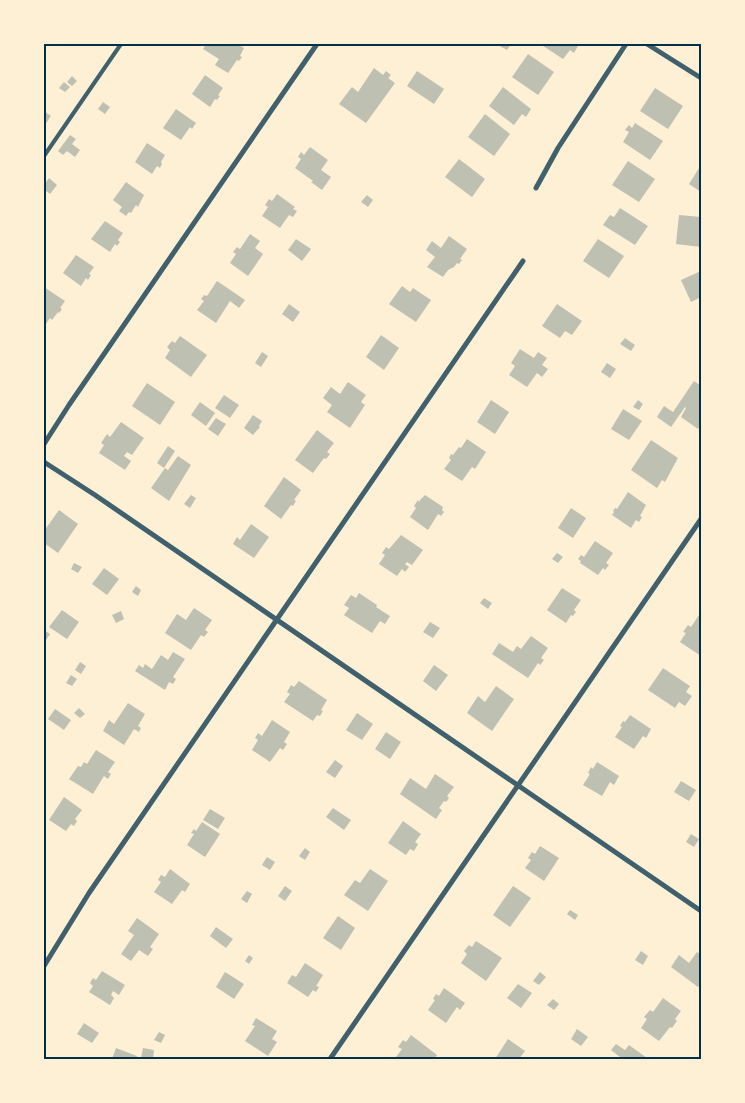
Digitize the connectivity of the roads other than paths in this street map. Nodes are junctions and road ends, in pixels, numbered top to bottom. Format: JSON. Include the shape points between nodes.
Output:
{"nodes":[{"id":1,"x":121,"y":44,"type":"edge"},
{"id":2,"x":317,"y":44,"type":"edge"},
{"id":3,"x":626,"y":44,"type":"edge"},
{"id":4,"x":647,"y":44,"type":"edge"},
{"id":5,"x":701,"y":78,"type":"edge"},
{"id":6,"x":44,"y":156,"type":"edge"},
{"id":7,"x":536,"y":188,"type":"dead end"},
{"id":8,"x":523,"y":261,"type":"dead end"},
{"id":9,"x":44,"y":444,"type":"edge"},
{"id":10,"x":44,"y":462,"type":"edge"},
{"id":11,"x":701,"y":519,"type":"edge"},
{"id":12,"x":277,"y":620,"type":"junction"},
{"id":13,"x":518,"y":785,"type":"junction"},
{"id":14,"x":701,"y":910,"type":"edge"},
{"id":15,"x":44,"y":966,"type":"edge"},
{"id":16,"x":330,"y":1059,"type":"edge"}],
"edges":[{"from":1,"to":6,"type":"lane"},
{"from":2,"to":9,"type":"street"},
{"from":3,"to":7,"type":"street","via":[[558,148]]},
{"from":4,"to":5,"type":"street"},
{"from":8,"to":12,"type":"street"},
{"from":10,"to":12,"type":"street"},
{"from":11,"to":13,"type":"street"},
{"from":12,"to":13,"type":"street"},
{"from":12,"to":15,"type":"street","via":[[89,893]]},
{"from":13,"to":14,"type":"street"},
{"from":13,"to":16,"type":"street"}]}
